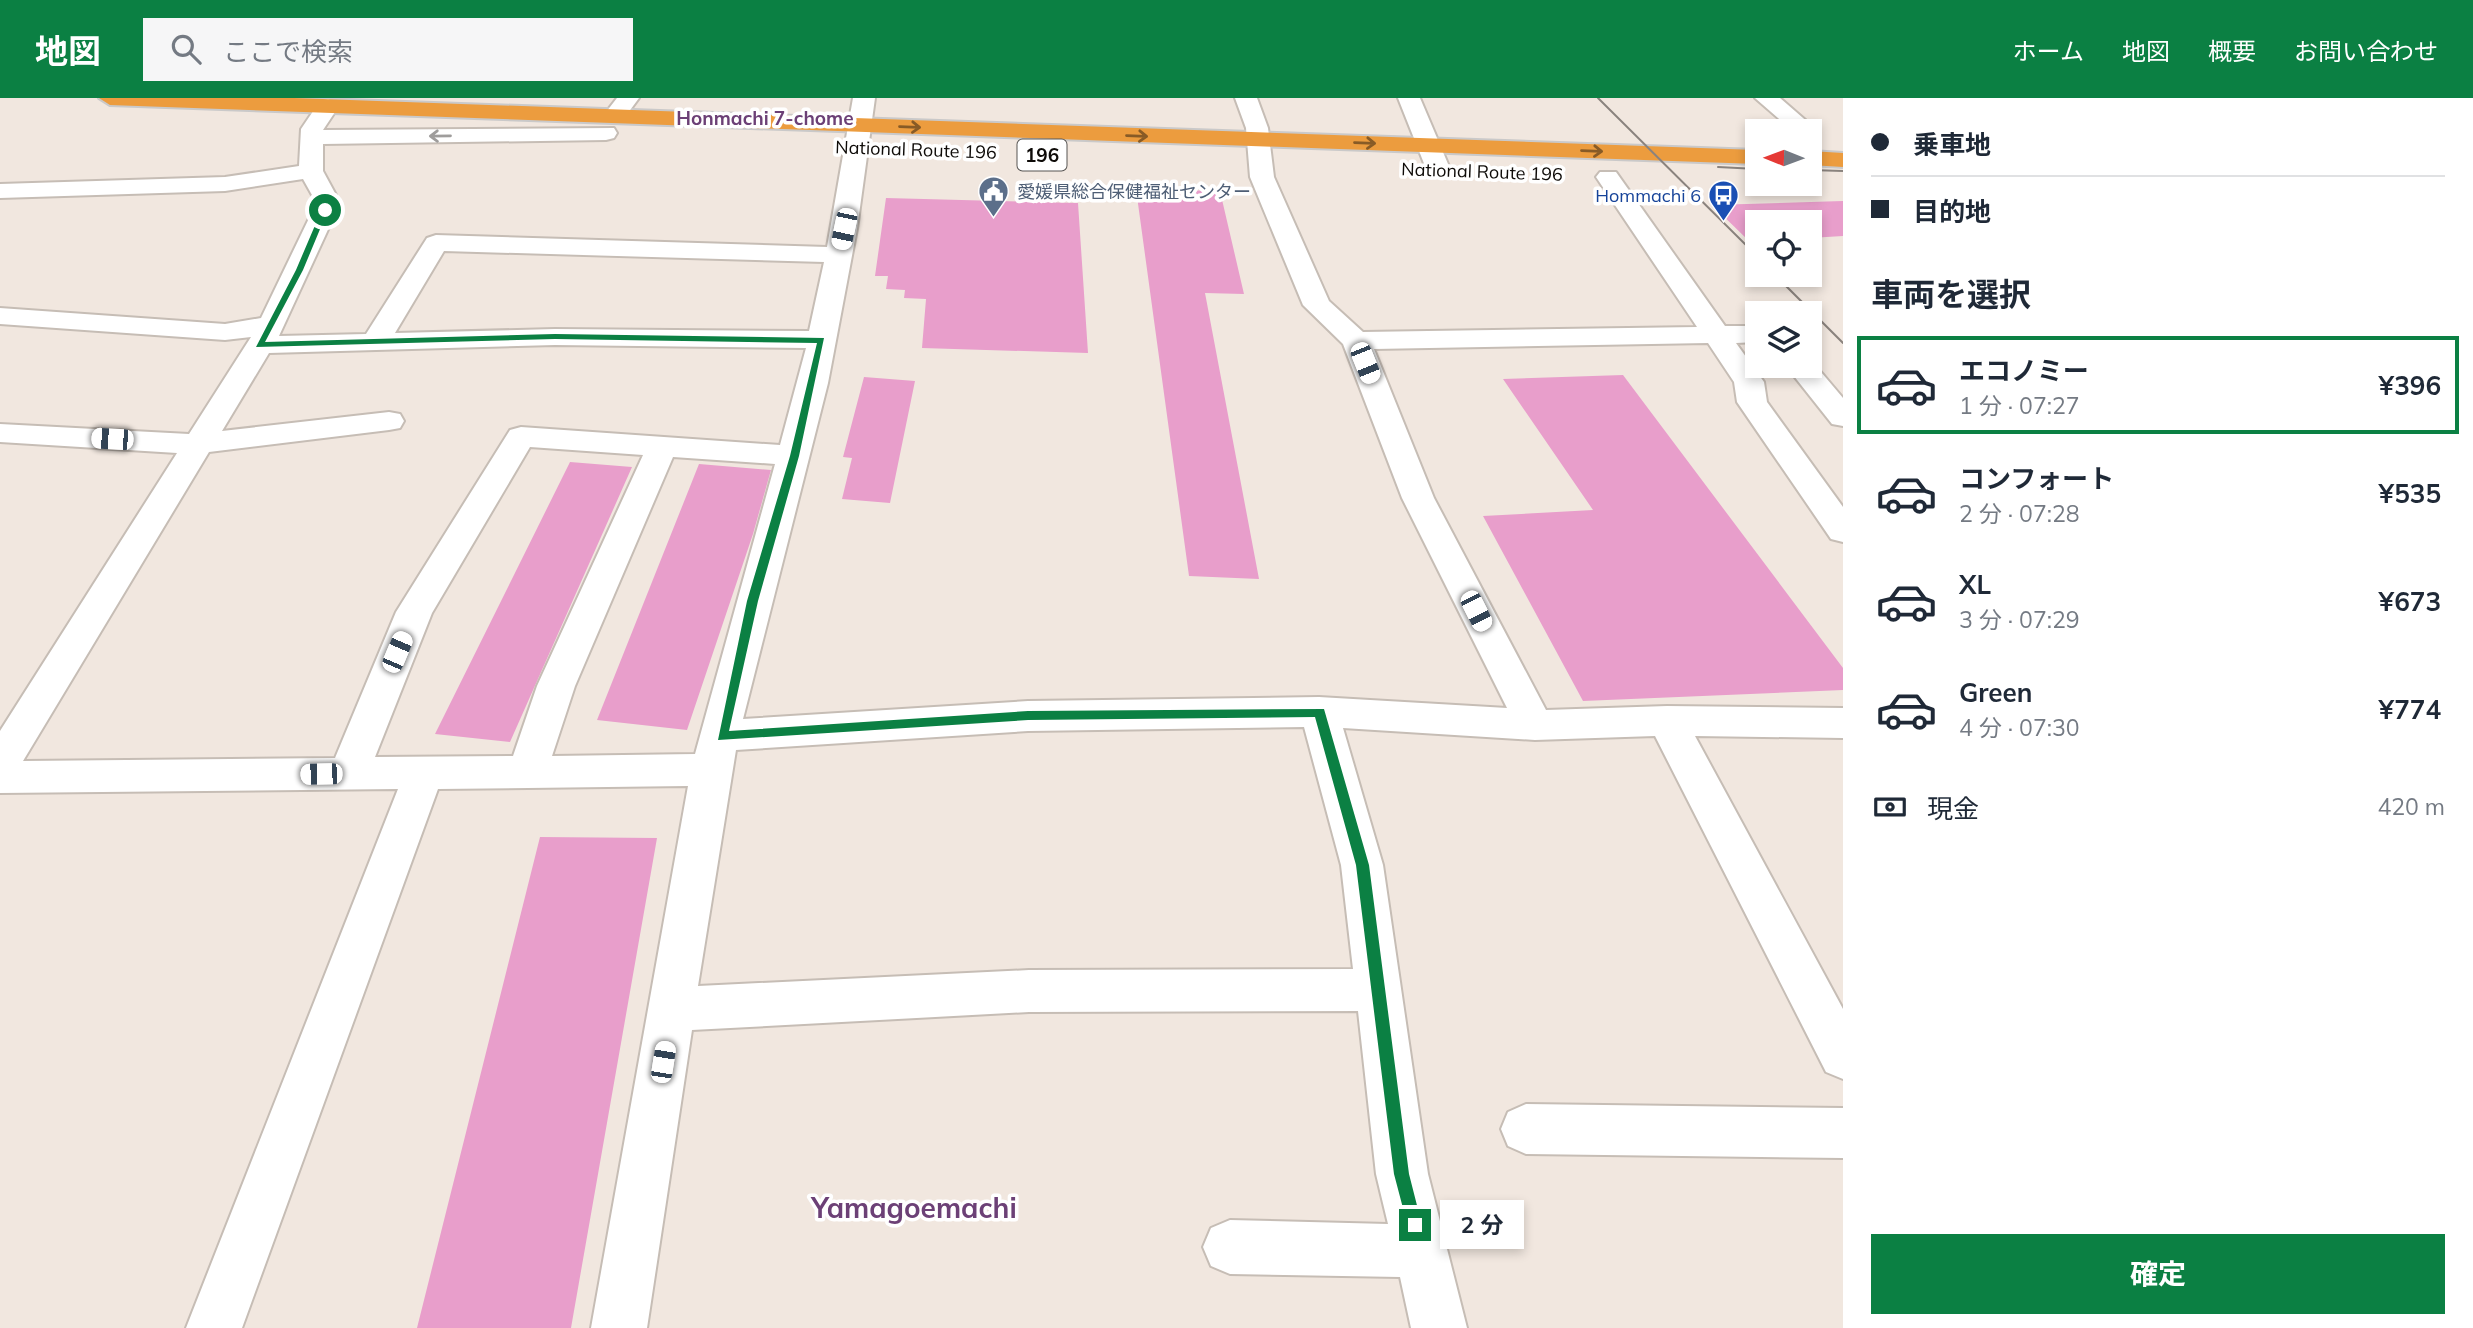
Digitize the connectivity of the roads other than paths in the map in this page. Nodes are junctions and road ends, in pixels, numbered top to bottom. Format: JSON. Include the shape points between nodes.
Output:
{"nodes":[{"id":1,"x":110,"y":98,"type":"edge"},
{"id":2,"x":628,"y":98,"type":"edge"},
{"id":3,"x":864,"y":98,"type":"edge"},
{"id":4,"x":1246,"y":98,"type":"edge"},
{"id":5,"x":1409,"y":98,"type":"edge"},
{"id":6,"x":1766,"y":98,"type":"edge"},
{"id":7,"x":258,"y":99,"type":"edge"},
{"id":8,"x":328,"y":106,"type":"junction"},
{"id":9,"x":1792,"y":119,"type":"edge"},
{"id":10,"x":610,"y":125,"type":"junction"},
{"id":11,"x":311,"y":138,"type":"junction"},
{"id":12,"x":868,"y":141,"type":"junction"},
{"id":13,"x":1822,"y":144,"type":"edge"},
{"id":14,"x":1427,"y":145,"type":"junction"},
{"id":15,"x":1745,"y":156,"type":"edge"},
{"id":16,"x":1259,"y":158,"type":"junction"},
{"id":17,"x":1822,"y":159,"type":"edge"},
{"id":18,"x":1841,"y":160,"type":"edge"},
{"id":19,"x":1411,"y":169,"type":"dead end"},
{"id":20,"x":1439,"y":170,"type":"junction"},
{"id":21,"x":311,"y":171,"type":"junction"},
{"id":22,"x":1465,"y":172,"type":"dead end"},
{"id":23,"x":1607,"y":177,"type":"dead end"},
{"id":24,"x":0,"y":191,"type":"edge"},
{"id":25,"x":839,"y":255,"type":"junction"},
{"id":26,"x":0,"y":316,"type":"edge"},
{"id":27,"x":1745,"y":334,"type":"edge"},
{"id":28,"x":265,"y":335,"type":"junction"},
{"id":29,"x":1716,"y":335,"type":"junction"},
{"id":30,"x":821,"y":340,"type":"junction"},
{"id":31,"x":1356,"y":341,"type":"junction"},
{"id":32,"x":375,"y":342,"type":"junction"},
{"id":33,"x":1811,"y":378,"type":"edge"},
{"id":34,"x":1843,"y":417,"type":"edge"},
{"id":35,"x":389,"y":421,"type":"dead end"},
{"id":36,"x":0,"y":433,"type":"edge"},
{"id":37,"x":195,"y":444,"type":"junction"},
{"id":38,"x":662,"y":447,"type":"junction"},
{"id":39,"x":795,"y":456,"type":"junction"},
{"id":40,"x":1843,"y":531,"type":"edge"},
{"id":41,"x":1320,"y":712,"type":"junction"},
{"id":42,"x":1667,"y":721,"type":"junction"},
{"id":43,"x":1843,"y":723,"type":"edge"},
{"id":44,"x":1535,"y":724,"type":"junction"},
{"id":45,"x":717,"y":753,"type":"junction"},
{"id":46,"x":0,"y":764,"type":"edge"},
{"id":47,"x":527,"y":772,"type":"junction"},
{"id":48,"x":424,"y":773,"type":"junction"},
{"id":49,"x":348,"y":774,"type":"junction"},
{"id":50,"x":0,"y":777,"type":"edge"},
{"id":51,"x":1379,"y":990,"type":"junction"},
{"id":52,"x":672,"y":1009,"type":"junction"},
{"id":53,"x":1843,"y":1056,"type":"edge"},
{"id":54,"x":1526,"y":1129,"type":"dead end"},
{"id":55,"x":1843,"y":1133,"type":"edge"},
{"id":56,"x":1230,"y":1247,"type":"dead end"},
{"id":57,"x":1421,"y":1251,"type":"junction"},
{"id":58,"x":214,"y":1328,"type":"edge"},
{"id":59,"x":619,"y":1328,"type":"edge"},
{"id":60,"x":1439,"y":1328,"type":"edge"}],
"edges":[{"from":1,"to":7,"type":"highway","name":"National Route 196","number":"196"},
{"from":2,"to":10,"type":"street"},
{"from":3,"to":12,"type":"street"},
{"from":4,"to":16,"type":"street","via":[[1257,128]]},
{"from":5,"to":14,"type":"street"},
{"from":6,"to":9,"type":"street"},
{"from":7,"to":8,"type":"highway","name":"National Route 196","number":"196"},
{"from":8,"to":10,"type":"highway","name":"National Route 196","number":"196"},
{"from":8,"to":11,"type":"street"},
{"from":10,"to":11,"type":"street","one_way":true},
{"from":10,"to":12,"type":"highway","name":"National Route 196","number":"196"},
{"from":11,"to":21,"type":"street"},
{"from":12,"to":16,"type":"highway","name":"National Route 196","number":"196","one_way":true},
{"from":12,"to":25,"type":"street"},
{"from":13,"to":18,"type":"street"},
{"from":14,"to":15,"type":"highway","name":"National Route 196","number":"196","one_way":true},
{"from":16,"to":14,"type":"highway","name":"National Route 196","number":"196","one_way":true},
{"from":14,"to":20,"type":"street"},
{"from":16,"to":31,"type":"street","via":[[1262,177],[1317,305]]},
{"from":17,"to":18,"type":"highway"},
{"from":19,"to":20,"type":"highway","name":"National Route 196"},
{"from":20,"to":22,"type":"highway","name":"National Route 196"},
{"from":21,"to":24,"type":"street","via":[[225,184]]},
{"from":21,"to":28,"type":"street","via":[[324,195],[325,210]]},
{"from":23,"to":29,"type":"street"},
{"from":25,"to":30,"type":"street"},
{"from":25,"to":32,"type":"street","via":[[436,243]]},
{"from":26,"to":28,"type":"street"},
{"from":27,"to":29,"type":"street"},
{"from":28,"to":32,"type":"street"},
{"from":28,"to":37,"type":"street"},
{"from":29,"to":31,"type":"street"},
{"from":29,"to":40,"type":"street","via":[[1749,382],[1752,402]]},
{"from":30,"to":32,"type":"street","via":[[555,337]]},
{"from":30,"to":39,"type":"street"},
{"from":31,"to":44,"type":"street","via":[[1418,498]]},
{"from":33,"to":34,"type":"street"},
{"from":35,"to":37,"type":"street"},
{"from":36,"to":37,"type":"street"},
{"from":37,"to":46,"type":"street"},
{"from":38,"to":39,"type":"street"},
{"from":38,"to":47,"type":"street","via":[[556,686]]},
{"from":38,"to":49,"type":"street","via":[[522,437],[414,612]]},
{"from":39,"to":45,"type":"street","via":[[753,601]]},
{"from":41,"to":44,"type":"street"},
{"from":41,"to":45,"type":"street","via":[[1028,716]]},
{"from":41,"to":51,"type":"street","via":[[1362,865]]},
{"from":42,"to":43,"type":"street"},
{"from":42,"to":44,"type":"street"},
{"from":42,"to":53,"type":"street"},
{"from":45,"to":47,"type":"street"},
{"from":45,"to":52,"type":"street"},
{"from":47,"to":48,"type":"street"},
{"from":48,"to":49,"type":"street"},
{"from":48,"to":58,"type":"street"},
{"from":49,"to":50,"type":"street"},
{"from":51,"to":52,"type":"street","via":[[1029,991]]},
{"from":51,"to":57,"type":"street","via":[[1402,1174]]},
{"from":52,"to":59,"type":"street"},
{"from":54,"to":55,"type":"street"},
{"from":56,"to":57,"type":"street"},
{"from":57,"to":60,"type":"street"}]}
